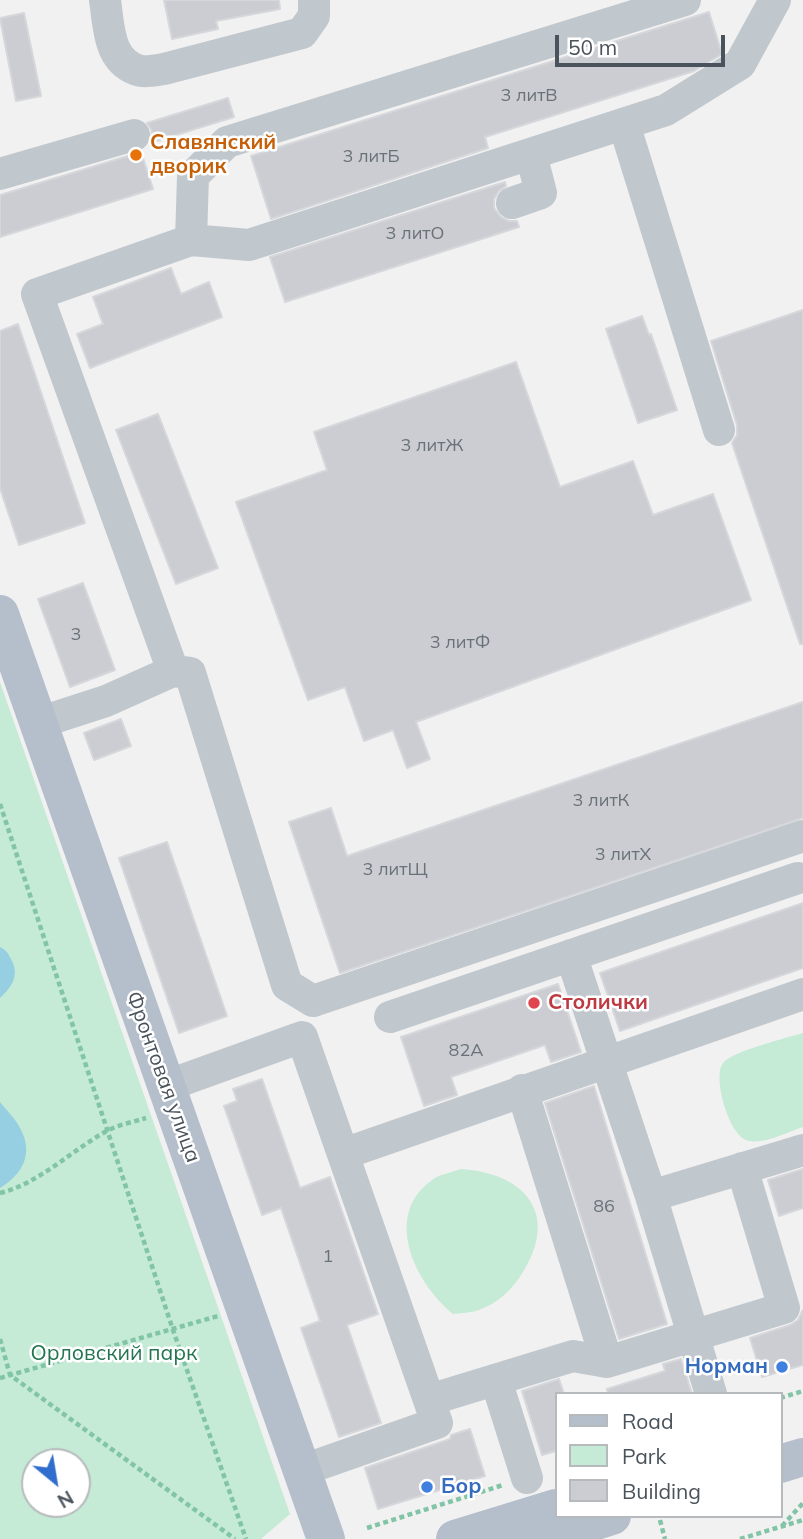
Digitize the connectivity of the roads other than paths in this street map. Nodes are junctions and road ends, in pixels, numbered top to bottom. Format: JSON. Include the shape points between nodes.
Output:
{"nodes":[{"id":1,"x":105,"y":0,"type":"edge"},
{"id":2,"x":314,"y":0,"type":"edge"},
{"id":3,"x":685,"y":0,"type":"edge"},
{"id":4,"x":775,"y":0,"type":"edge"},
{"id":5,"x":624,"y":124,"type":"junction"},
{"id":6,"x":134,"y":135,"type":"dead end"},
{"id":7,"x":531,"y":154,"type":"junction"},
{"id":8,"x":0,"y":174,"type":"edge"},
{"id":9,"x":512,"y":203,"type":"dead end"},
{"id":10,"x":191,"y":240,"type":"junction"},
{"id":11,"x":719,"y":430,"type":"dead end"},
{"id":12,"x":0,"y":614,"type":"edge"},
{"id":13,"x":173,"y":671,"type":"junction"},
{"id":14,"x":37,"y":723,"type":"junction"},
{"id":15,"x":803,"y":836,"type":"edge"},
{"id":16,"x":798,"y":878,"type":"dead end"},
{"id":17,"x":571,"y":955,"type":"junction"},
{"id":18,"x":803,"y":994,"type":"edge"},
{"id":19,"x":390,"y":1017,"type":"dead end"},
{"id":20,"x":607,"y":1062,"type":"junction"},
{"id":21,"x":522,"y":1090,"type":"junction"},
{"id":22,"x":170,"y":1097,"type":"junction"},
{"id":23,"x":803,"y":1150,"type":"edge"},
{"id":24,"x":343,"y":1154,"type":"junction"},
{"id":25,"x":742,"y":1168,"type":"junction"},
{"id":26,"x":650,"y":1196,"type":"junction"},
{"id":27,"x":693,"y":1337,"type":"junction"},
{"id":28,"x":607,"y":1362,"type":"junction"},
{"id":29,"x":496,"y":1380,"type":"junction"},
{"id":30,"x":710,"y":1392,"type":"edge"},
{"id":31,"x":429,"y":1400,"type":"junction"},
{"id":32,"x":803,"y":1433,"type":"edge"},
{"id":33,"x":782,"y":1439,"type":"edge"},
{"id":34,"x":803,"y":1457,"type":"edge"},
{"id":35,"x":782,"y":1463,"type":"edge"},
{"id":36,"x":303,"y":1470,"type":"junction"},
{"id":37,"x":527,"y":1478,"type":"road end"},
{"id":38,"x":554,"y":1509,"type":"edge"},
{"id":39,"x":606,"y":1518,"type":"edge"},
{"id":40,"x":326,"y":1539,"type":"edge"},
{"id":41,"x":455,"y":1539,"type":"edge"},
{"id":42,"x":539,"y":1539,"type":"edge"}],
"edges":[{"from":1,"to":2,"type":"lane","via":[[111,43],[122,61],[142,71],[302,33],[314,16]]},
{"from":3,"to":10,"type":"lane","via":[[227,142],[193,176]]},
{"from":4,"to":5,"type":"lane","via":[[740,64],[666,110]]},
{"from":5,"to":7,"type":"lane"},
{"from":5,"to":11,"type":"lane"},
{"from":6,"to":8,"type":"lane"},
{"from":7,"to":9,"type":"lane","via":[[541,193]]},
{"from":7,"to":10,"type":"lane","via":[[249,244]]},
{"from":10,"to":13,"type":"lane","via":[[37,294]]},
{"from":12,"to":14,"type":"main road","name":"Фронтовая улица"},
{"from":13,"to":14,"type":"lane","via":[[106,701]]},
{"from":13,"to":15,"type":"lane","via":[[190,673],[287,985],[313,1001]]},
{"from":14,"to":22,"type":"main road","name":"Фронтовая улица"},
{"from":16,"to":17,"type":"lane"},
{"from":17,"to":19,"type":"lane"},
{"from":17,"to":20,"type":"lane"},
{"from":18,"to":20,"type":"lane"},
{"from":20,"to":21,"type":"lane"},
{"from":20,"to":26,"type":"lane"},
{"from":21,"to":24,"type":"lane"},
{"from":21,"to":28,"type":"lane"},
{"from":22,"to":24,"type":"lane","via":[[302,1037]]},
{"from":22,"to":36,"type":"main road","name":"Фронтовая улица"},
{"from":23,"to":25,"type":"lane"},
{"from":24,"to":31,"type":"lane"},
{"from":25,"to":26,"type":"lane"},
{"from":25,"to":27,"type":"lane","via":[[784,1308]]},
{"from":26,"to":27,"type":"lane"},
{"from":27,"to":28,"type":"lane"},
{"from":27,"to":30,"type":"lane"},
{"from":28,"to":29,"type":"lane","via":[[573,1356]]},
{"from":29,"to":31,"type":"lane"},
{"from":29,"to":37,"type":"lane"},
{"from":31,"to":36,"type":"lane","via":[[438,1423]]},
{"from":32,"to":33,"type":"main road"},
{"from":34,"to":35,"type":"main road"},
{"from":36,"to":40,"type":"main road","name":"Фронтовая улица"},
{"from":38,"to":41,"type":"main road"},
{"from":39,"to":42,"type":"main road"}]}
